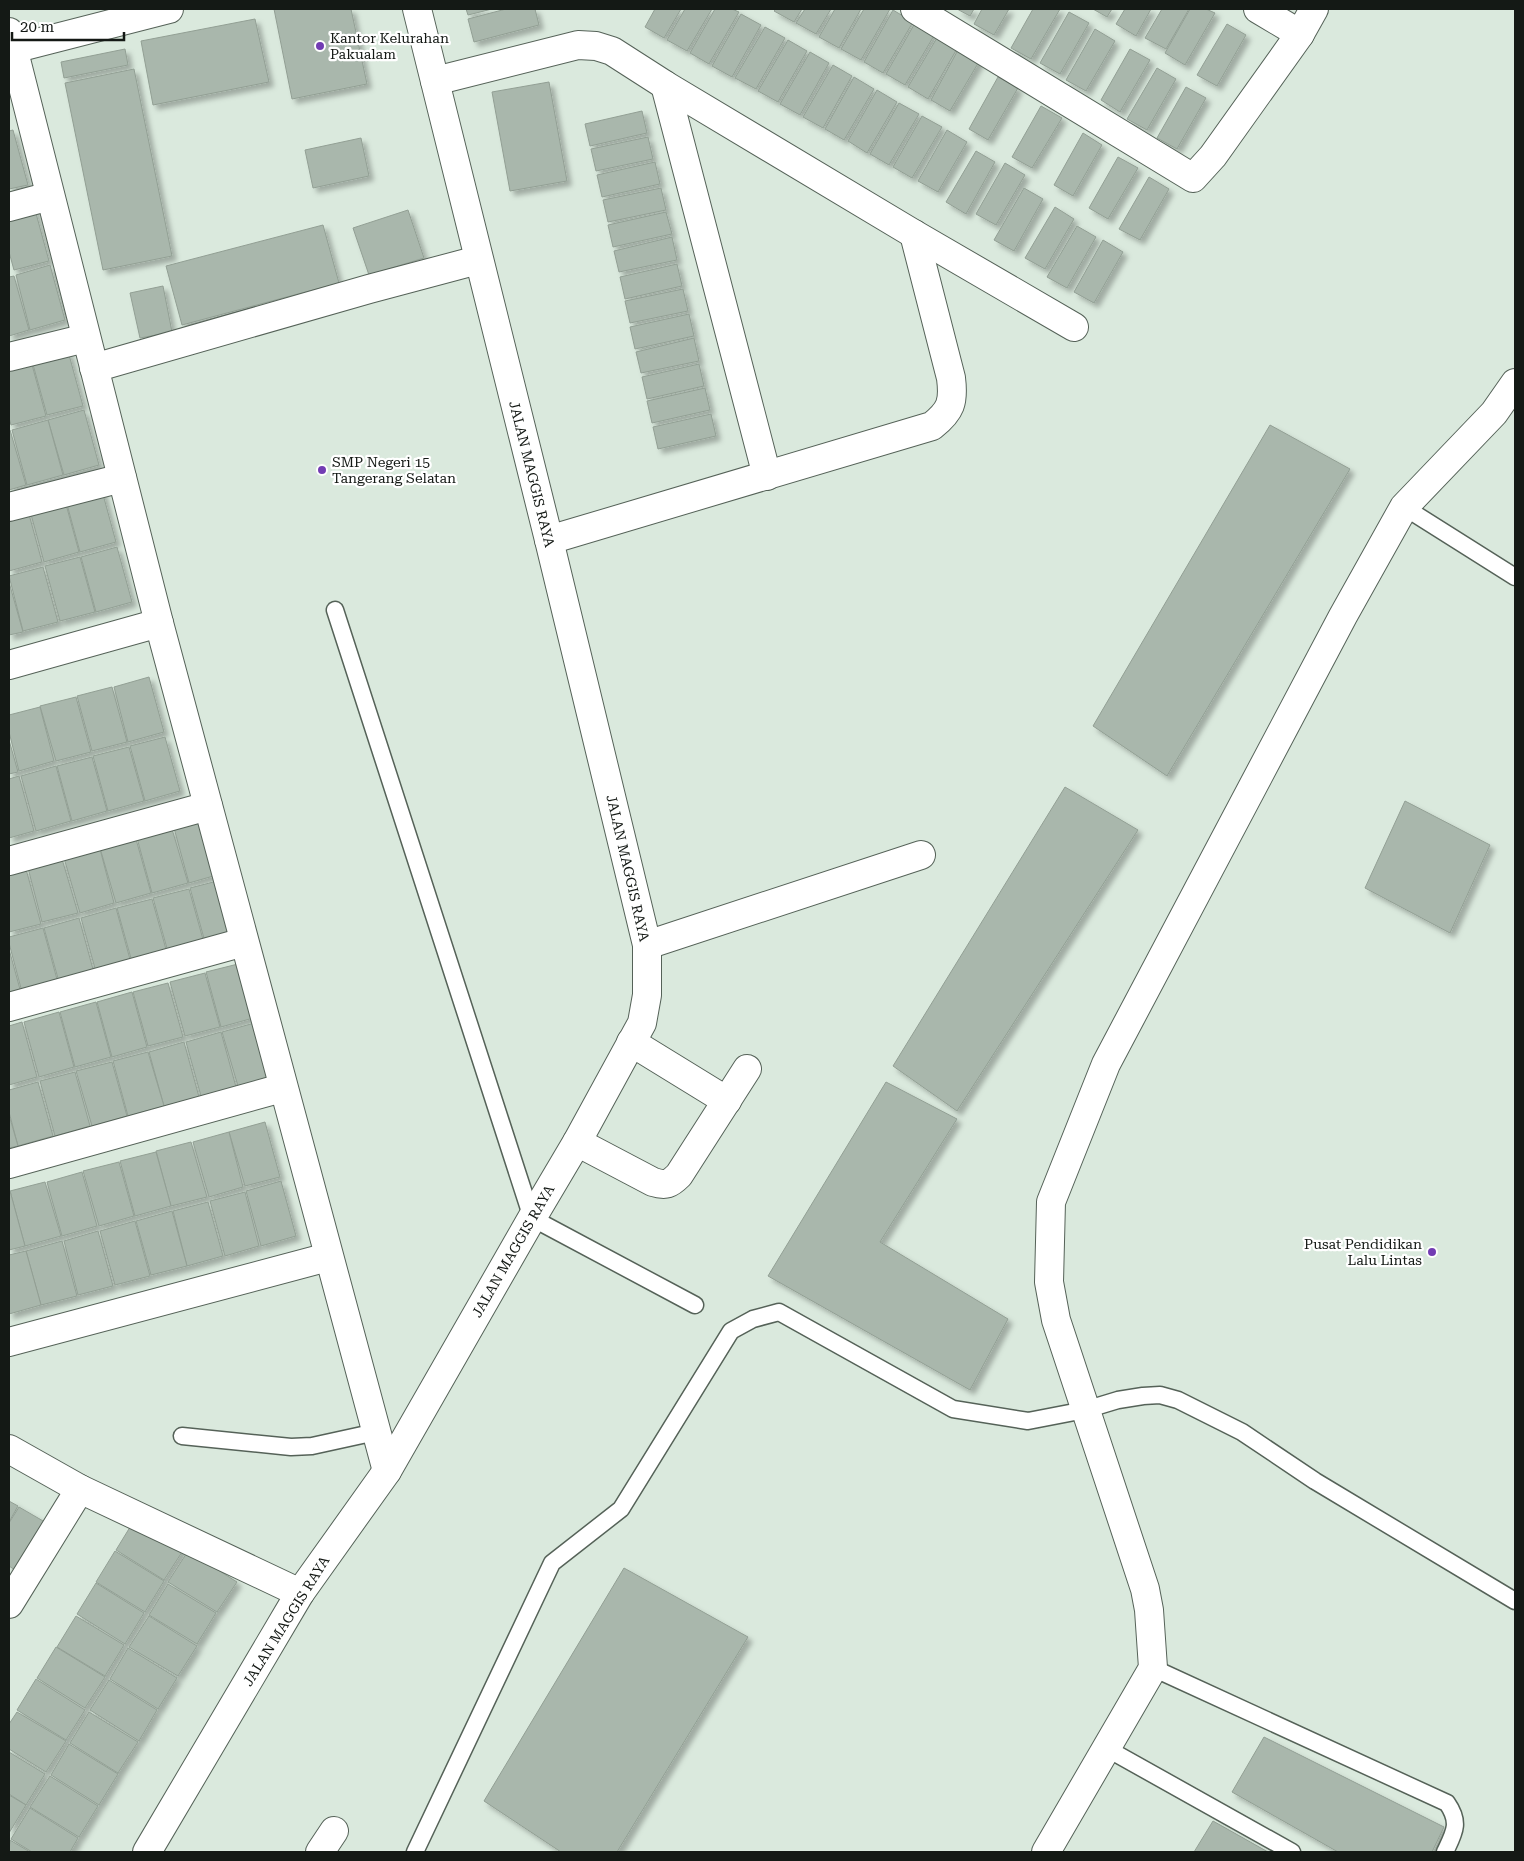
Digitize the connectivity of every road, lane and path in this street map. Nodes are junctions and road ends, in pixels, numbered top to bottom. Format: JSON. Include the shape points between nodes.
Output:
{"nodes":[{"id":1,"x":168,"y":9,"type":"edge"},
{"id":2,"x":417,"y":9,"type":"edge"},
{"id":3,"x":915,"y":9,"type":"edge"},
{"id":4,"x":1258,"y":9,"type":"edge"},
{"id":5,"x":1314,"y":9,"type":"edge"},
{"id":6,"x":1300,"y":34,"type":"junction"},
{"id":7,"x":10,"y":44,"type":"edge"},
{"id":8,"x":434,"y":81,"type":"junction"},
{"id":9,"x":665,"y":85,"type":"junction"},
{"id":10,"x":50,"y":196,"type":"junction"},
{"id":11,"x":9,"y":207,"type":"edge"},
{"id":12,"x":914,"y":234,"type":"junction"},
{"id":13,"x":478,"y":260,"type":"junction"},
{"id":14,"x":1074,"y":326,"type":"dead end"},
{"id":15,"x":86,"y":338,"type":"junction"},
{"id":16,"x":9,"y":357,"type":"edge"},
{"id":17,"x":94,"y":368,"type":"junction"},
{"id":18,"x":1515,"y":383,"type":"edge"},
{"id":19,"x":767,"y":476,"type":"junction"},
{"id":20,"x":122,"y":478,"type":"junction"},
{"id":21,"x":9,"y":507,"type":"edge"},
{"id":22,"x":1404,"y":507,"type":"junction"},
{"id":23,"x":549,"y":540,"type":"junction"},
{"id":24,"x":1515,"y":577,"type":"edge"},
{"id":25,"x":336,"y":610,"type":"dead end"},
{"id":26,"x":158,"y":623,"type":"junction"},
{"id":27,"x":9,"y":665,"type":"edge"},
{"id":28,"x":208,"y":806,"type":"junction"},
{"id":29,"x":921,"y":855,"type":"dead end"},
{"id":30,"x":9,"y":861,"type":"edge"},
{"id":31,"x":244,"y":942,"type":"junction"},
{"id":32,"x":647,"y":945,"type":"junction"},
{"id":33,"x":9,"y":1007,"type":"edge"},
{"id":34,"x":631,"y":1042,"type":"junction"},
{"id":35,"x":747,"y":1069,"type":"dead end"},
{"id":36,"x":282,"y":1088,"type":"junction"},
{"id":37,"x":727,"y":1101,"type":"junction"},
{"id":38,"x":577,"y":1142,"type":"junction"},
{"id":39,"x":9,"y":1164,"type":"edge"},
{"id":40,"x":532,"y":1218,"type":"junction"},
{"id":41,"x":328,"y":1257,"type":"junction"},
{"id":42,"x":695,"y":1305,"type":"dead end"},
{"id":43,"x":9,"y":1342,"type":"edge"},
{"id":44,"x":1085,"y":1410,"type":"junction"},
{"id":45,"x":376,"y":1432,"type":"junction"},
{"id":46,"x":182,"y":1436,"type":"dead end"},
{"id":47,"x":9,"y":1449,"type":"edge"},
{"id":48,"x":387,"y":1471,"type":"junction"},
{"id":49,"x":80,"y":1489,"type":"junction"},
{"id":50,"x":300,"y":1593,"type":"junction"},
{"id":51,"x":1515,"y":1601,"type":"edge"},
{"id":52,"x":9,"y":1604,"type":"edge"},
{"id":53,"x":1152,"y":1668,"type":"junction"},
{"id":54,"x":1106,"y":1748,"type":"junction"},
{"id":55,"x":147,"y":1852,"type":"edge"},
{"id":56,"x":415,"y":1852,"type":"edge"},
{"id":57,"x":1046,"y":1852,"type":"edge"},
{"id":58,"x":1292,"y":1852,"type":"edge"},
{"id":59,"x":1445,"y":1852,"type":"edge"}],
"edges":[{"from":1,"to":7,"type":"street"},
{"from":2,"to":8,"type":"street","name":"JALAN MAGGIS RAYA"},
{"from":3,"to":6,"type":"street","via":[[1192,178],[1213,156]]},
{"from":4,"to":6,"type":"street"},
{"from":5,"to":6,"type":"street"},
{"from":7,"to":10,"type":"street"},
{"from":8,"to":9,"type":"street","via":[[578,45],[612,50]]},
{"from":8,"to":13,"type":"street","name":"JALAN MAGGIS RAYA"},
{"from":9,"to":12,"type":"street"},
{"from":9,"to":19,"type":"street"},
{"from":10,"to":11,"type":"street"},
{"from":10,"to":15,"type":"street"},
{"from":12,"to":14,"type":"street"},
{"from":12,"to":19,"type":"street","via":[[951,378],[952,392],[945,416],[932,426]]},
{"from":13,"to":17,"type":"street"},
{"from":13,"to":23,"type":"street","name":"JALAN MAGGIS RAYA"},
{"from":15,"to":16,"type":"street"},
{"from":15,"to":17,"type":"street"},
{"from":17,"to":20,"type":"street"},
{"from":18,"to":22,"type":"street","via":[[1494,413]]},
{"from":19,"to":23,"type":"street"},
{"from":20,"to":21,"type":"street"},
{"from":20,"to":26,"type":"street"},
{"from":22,"to":24,"type":"lane"},
{"from":22,"to":44,"type":"street","via":[[1106,1064],[1051,1202],[1049,1282],[1056,1320]]},
{"from":23,"to":32,"type":"street","name":"JALAN MAGGIS RAYA"},
{"from":25,"to":40,"type":"lane"},
{"from":26,"to":27,"type":"street"},
{"from":26,"to":28,"type":"street"},
{"from":28,"to":30,"type":"street"},
{"from":28,"to":31,"type":"street"},
{"from":29,"to":32,"type":"street"},
{"from":31,"to":33,"type":"street"},
{"from":31,"to":36,"type":"street"},
{"from":32,"to":34,"type":"street","name":"JALAN MAGGIS RAYA","via":[[647,995],[642,1023]]},
{"from":34,"to":37,"type":"street"},
{"from":34,"to":38,"type":"street","name":"JALAN MAGGIS RAYA"},
{"from":35,"to":37,"type":"street"},
{"from":36,"to":39,"type":"street"},
{"from":36,"to":41,"type":"street"},
{"from":37,"to":38,"type":"street","via":[[679,1175],[664,1186]]},
{"from":38,"to":40,"type":"street","name":"JALAN MAGGIS RAYA"},
{"from":40,"to":42,"type":"lane"},
{"from":40,"to":48,"type":"street","name":"JALAN MAGGIS RAYA"},
{"from":41,"to":43,"type":"street"},
{"from":41,"to":45,"type":"street"},
{"from":44,"to":51,"type":"lane","via":[[1143,1396],[1178,1400],[1242,1432],[1323,1486]]},
{"from":44,"to":53,"type":"street","via":[[1145,1589]]},
{"from":44,"to":56,"type":"lane","via":[[1028,1421],[953,1409],[779,1312],[753,1318],[731,1331],[621,1508],[552,1563]]},
{"from":45,"to":46,"type":"lane","via":[[312,1446],[291,1447]]},
{"from":45,"to":48,"type":"street"},
{"from":47,"to":49,"type":"street"},
{"from":48,"to":50,"type":"street","name":"JALAN MAGGIS RAYA"},
{"from":49,"to":50,"type":"street"},
{"from":49,"to":52,"type":"street"},
{"from":50,"to":55,"type":"street","name":"JALAN MAGGIS RAYA"},
{"from":53,"to":54,"type":"street"},
{"from":53,"to":59,"type":"lane","via":[[1447,1803],[1454,1812],[1456,1828]]},
{"from":54,"to":57,"type":"street"},
{"from":54,"to":58,"type":"lane"}]}
